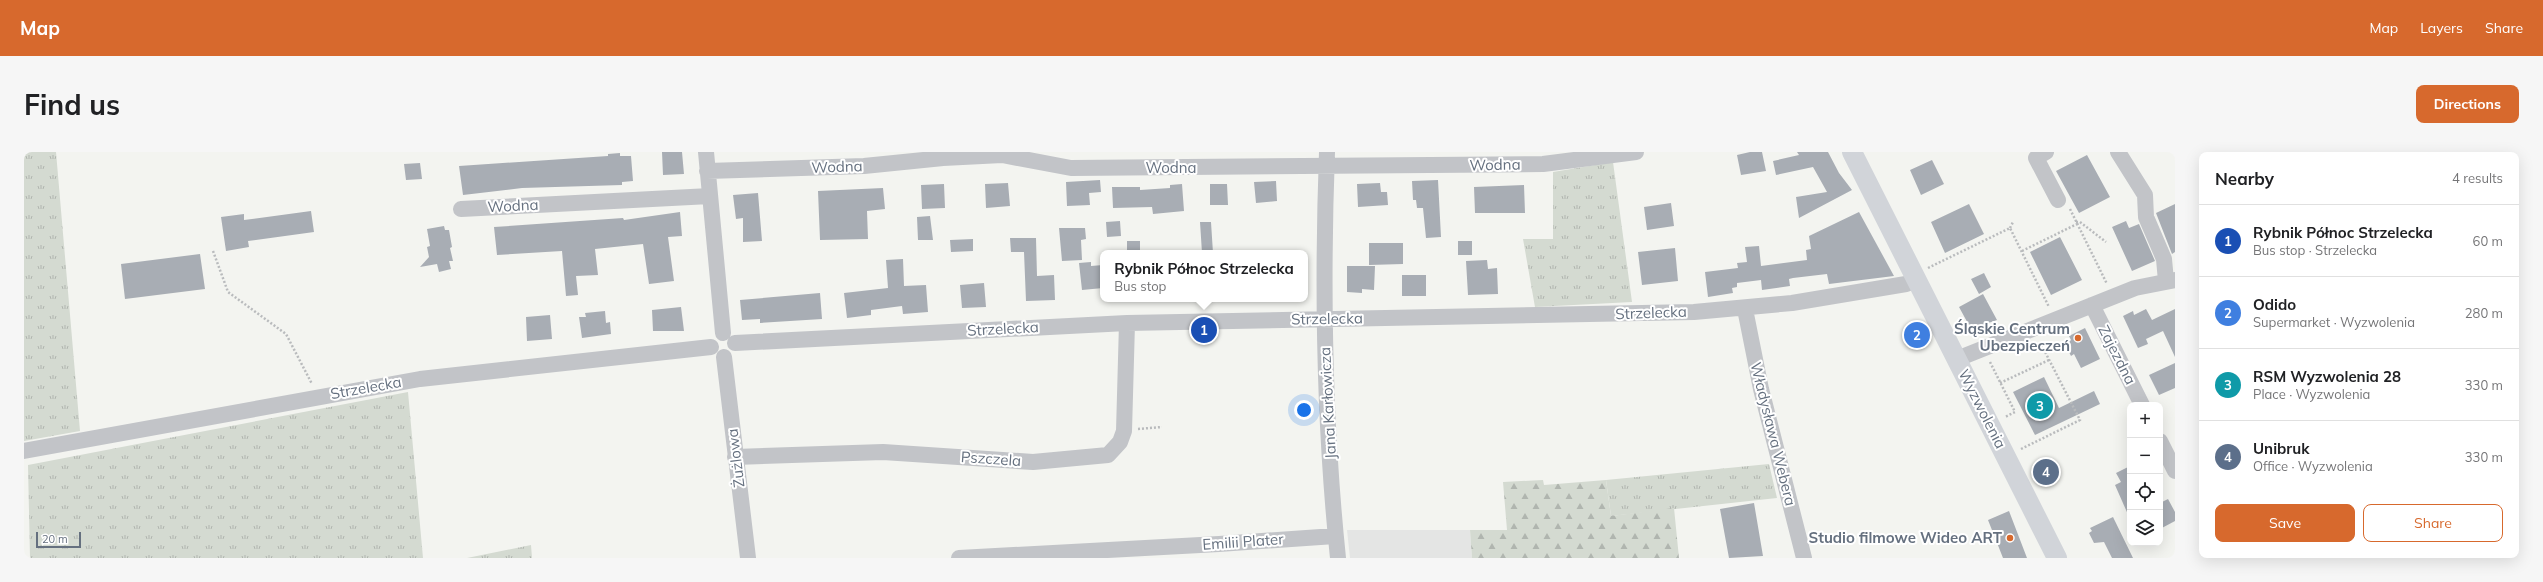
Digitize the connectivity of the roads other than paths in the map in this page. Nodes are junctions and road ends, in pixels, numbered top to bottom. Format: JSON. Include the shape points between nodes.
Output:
{"nodes":[{"id":1,"x":706,"y":152,"type":"edge"},
{"id":2,"x":1636,"y":152,"type":"edge"},
{"id":3,"x":1852,"y":152,"type":"edge"},
{"id":4,"x":2046,"y":152,"type":"edge"},
{"id":5,"x":2118,"y":152,"type":"edge"},
{"id":6,"x":1543,"y":158,"type":"edge"},
{"id":7,"x":1327,"y":159,"type":"edge"},
{"id":8,"x":707,"y":171,"type":"junction"},
{"id":9,"x":710,"y":196,"type":"junction"},
{"id":10,"x":2062,"y":202,"type":"road end"},
{"id":11,"x":461,"y":208,"type":"dead end"},
{"id":12,"x":1922,"y":274,"type":"junction"},
{"id":13,"x":2171,"y":280,"type":"edge"},
{"id":14,"x":2092,"y":305,"type":"junction"},
{"id":15,"x":1745,"y":309,"type":"junction"},
{"id":16,"x":1324,"y":319,"type":"junction"},
{"id":17,"x":1127,"y":323,"type":"junction"},
{"id":18,"x":723,"y":333,"type":"junction"},
{"id":19,"x":736,"y":343,"type":"junction"},
{"id":20,"x":711,"y":347,"type":"junction"},
{"id":21,"x":724,"y":357,"type":"junction"},
{"id":22,"x":1957,"y":359,"type":"junction"},
{"id":23,"x":2140,"y":402,"type":"edge"},
{"id":24,"x":2163,"y":447,"type":"edge"},
{"id":25,"x":24,"y":451,"type":"edge"},
{"id":26,"x":735,"y":456,"type":"junction"},
{"id":27,"x":2175,"y":471,"type":"edge"},
{"id":28,"x":1335,"y":536,"type":"junction"},
{"id":29,"x":1220,"y":551,"type":"edge"},
{"id":30,"x":748,"y":558,"type":"edge"},
{"id":31,"x":959,"y":558,"type":"edge"},
{"id":32,"x":1338,"y":558,"type":"edge"},
{"id":33,"x":1804,"y":558,"type":"edge"},
{"id":34,"x":2057,"y":558,"type":"edge"}],
"edges":[{"from":1,"to":8,"type":"street"},
{"from":2,"to":6,"type":"street","name":"Wodna"},
{"from":3,"to":12,"type":"main road","name":"Wyzwolenia"},
{"from":4,"to":10,"type":"street","via":[[2036,158]]},
{"from":5,"to":13,"type":"street","via":[[2145,195],[2146,217]]},
{"from":6,"to":7,"type":"street","name":"Wodna"},
{"from":7,"to":8,"type":"street","name":"Wodna","via":[[1071,168],[1002,155],[864,166]]},
{"from":7,"to":16,"type":"street","name":"Jana Karłowicza"},
{"from":8,"to":9,"type":"street"},
{"from":9,"to":11,"type":"street","name":"Wodna"},
{"from":9,"to":18,"type":"street"},
{"from":12,"to":15,"type":"street","name":"Strzelecka","via":[[1826,298]]},
{"from":12,"to":22,"type":"main road","name":"Wyzwolenia"},
{"from":13,"to":14,"type":"street","via":[[2143,286]]},
{"from":14,"to":22,"type":"street"},
{"from":14,"to":23,"type":"street","name":"Zajezdna"},
{"from":15,"to":16,"type":"street","name":"Strzelecka","via":[[1576,316]]},
{"from":15,"to":33,"type":"street","name":"Władysława Webera","via":[[1761,389]]},
{"from":16,"to":17,"type":"street","name":"Strzelecka"},
{"from":16,"to":28,"type":"street","name":"Jana Karłowicza"},
{"from":17,"to":19,"type":"street","name":"Strzelecka"},
{"from":17,"to":26,"type":"street","name":"Pszczela","via":[[1124,430],[1120,442],[1108,455],[1033,462],[876,452]]},
{"from":18,"to":19,"type":"street","via":[[733,338]]},
{"from":18,"to":20,"type":"street","via":[[714,337]]},
{"from":19,"to":21,"type":"street","via":[[733,353]]},
{"from":20,"to":21,"type":"street","via":[[716,354]]},
{"from":20,"to":25,"type":"street","name":"Strzelecka","via":[[420,379]]},
{"from":21,"to":26,"type":"street","name":"Żużlowa"},
{"from":22,"to":34,"type":"main road","name":"Wyzwolenia"},
{"from":24,"to":27,"type":"street"},
{"from":26,"to":30,"type":"street","name":"Żużlowa"},
{"from":28,"to":29,"type":"street","name":"Emilii Plater"},
{"from":28,"to":32,"type":"street","name":"Jana Karłowicza"},
{"from":29,"to":31,"type":"street","name":"Emilii Plater"}]}
